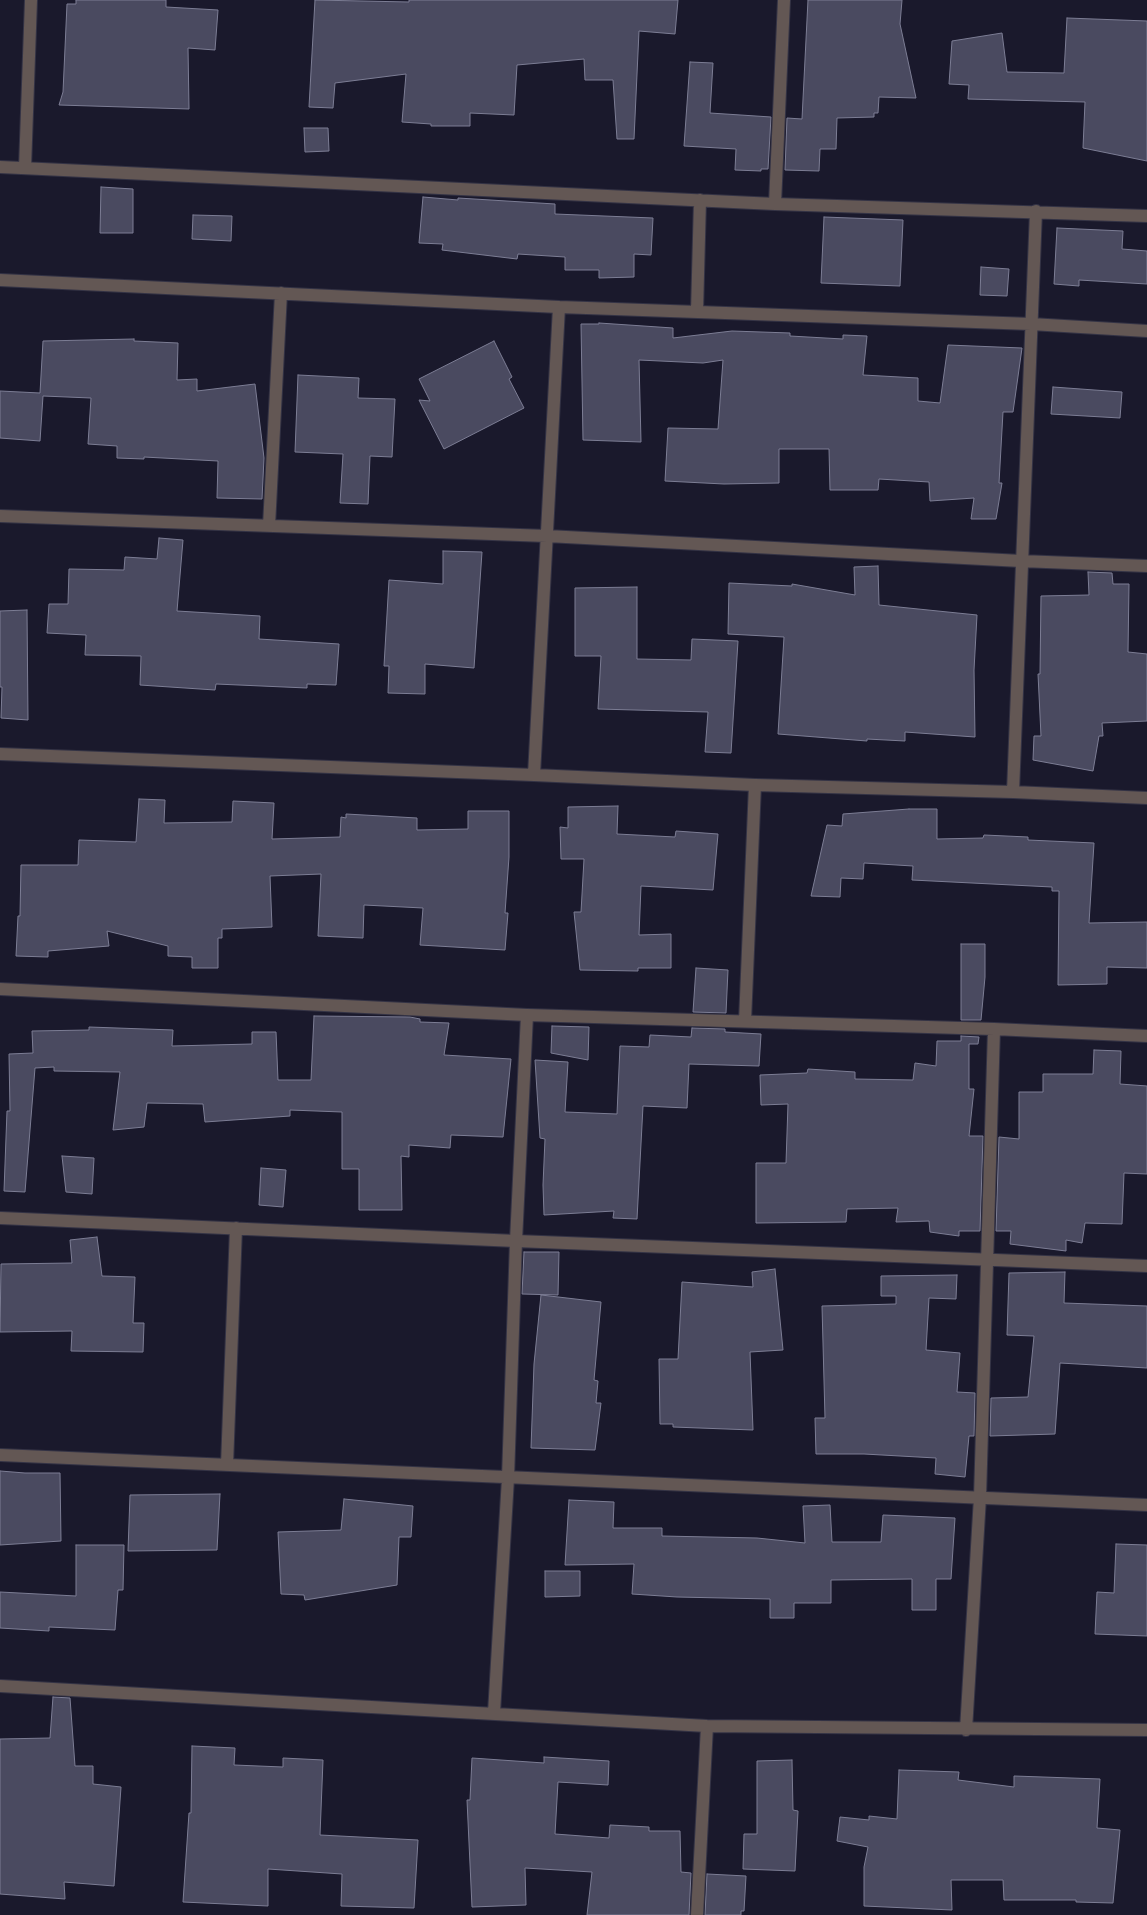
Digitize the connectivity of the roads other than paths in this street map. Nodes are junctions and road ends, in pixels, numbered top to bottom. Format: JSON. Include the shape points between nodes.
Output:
{"nodes":[{"id":1,"x":31,"y":0,"type":"edge"},
{"id":2,"x":784,"y":0,"type":"edge"},
{"id":3,"x":0,"y":167,"type":"edge"},
{"id":4,"x":25,"y":168,"type":"junction"},
{"id":5,"x":700,"y":200,"type":"junction"},
{"id":6,"x":775,"y":204,"type":"junction"},
{"id":7,"x":1036,"y":211,"type":"junction"},
{"id":8,"x":1147,"y":216,"type":"edge"},
{"id":9,"x":0,"y":280,"type":"edge"},
{"id":10,"x":281,"y":293,"type":"junction"},
{"id":11,"x":559,"y":307,"type":"junction"},
{"id":12,"x":698,"y":312,"type":"junction"},
{"id":13,"x":1031,"y":324,"type":"junction"},
{"id":14,"x":1147,"y":330,"type":"edge"},
{"id":15,"x":0,"y":516,"type":"edge"},
{"id":16,"x":269,"y":526,"type":"junction"},
{"id":17,"x":547,"y":536,"type":"junction"},
{"id":18,"x":1021,"y":561,"type":"junction"},
{"id":19,"x":1147,"y":566,"type":"edge"},
{"id":20,"x":0,"y":754,"type":"edge"},
{"id":21,"x":534,"y":774,"type":"junction"},
{"id":22,"x":755,"y":785,"type":"junction"},
{"id":23,"x":1012,"y":792,"type":"junction"},
{"id":24,"x":1147,"y":798,"type":"edge"},
{"id":25,"x":0,"y":989,"type":"edge"},
{"id":26,"x":527,"y":1015,"type":"junction"},
{"id":27,"x":746,"y":1021,"type":"junction"},
{"id":28,"x":994,"y":1029,"type":"junction"},
{"id":29,"x":1147,"y":1036,"type":"edge"},
{"id":30,"x":0,"y":1218,"type":"edge"},
{"id":31,"x":236,"y":1228,"type":"junction"},
{"id":32,"x":516,"y":1241,"type":"junction"},
{"id":33,"x":987,"y":1260,"type":"junction"},
{"id":34,"x":1147,"y":1266,"type":"edge"},
{"id":35,"x":0,"y":1455,"type":"edge"},
{"id":36,"x":227,"y":1466,"type":"junction"},
{"id":37,"x":508,"y":1478,"type":"junction"},
{"id":38,"x":980,"y":1497,"type":"junction"},
{"id":39,"x":1147,"y":1505,"type":"edge"},
{"id":40,"x":0,"y":1686,"type":"edge"},
{"id":41,"x":494,"y":1713,"type":"junction"},
{"id":42,"x":707,"y":1726,"type":"junction"},
{"id":43,"x":966,"y":1730,"type":"junction"},
{"id":44,"x":1147,"y":1730,"type":"edge"},
{"id":45,"x":698,"y":1915,"type":"edge"}],
"edges":[{"from":1,"to":4,"type":"street"},
{"from":2,"to":6,"type":"street"},
{"from":3,"to":4,"type":"street"},
{"from":4,"to":5,"type":"street"},
{"from":5,"to":6,"type":"street"},
{"from":5,"to":12,"type":"street"},
{"from":6,"to":7,"type":"street"},
{"from":7,"to":8,"type":"street"},
{"from":7,"to":13,"type":"street"},
{"from":9,"to":10,"type":"street"},
{"from":10,"to":11,"type":"street"},
{"from":10,"to":16,"type":"street"},
{"from":11,"to":12,"type":"street"},
{"from":11,"to":17,"type":"street"},
{"from":12,"to":13,"type":"street"},
{"from":13,"to":14,"type":"street"},
{"from":13,"to":18,"type":"street"},
{"from":15,"to":16,"type":"street"},
{"from":16,"to":17,"type":"street"},
{"from":17,"to":18,"type":"street"},
{"from":17,"to":21,"type":"street"},
{"from":18,"to":19,"type":"street"},
{"from":18,"to":23,"type":"street"},
{"from":20,"to":21,"type":"street"},
{"from":21,"to":22,"type":"street"},
{"from":22,"to":23,"type":"street"},
{"from":22,"to":27,"type":"street"},
{"from":23,"to":24,"type":"street"},
{"from":25,"to":26,"type":"street"},
{"from":26,"to":27,"type":"street"},
{"from":26,"to":32,"type":"street"},
{"from":27,"to":28,"type":"street"},
{"from":28,"to":29,"type":"street"},
{"from":28,"to":33,"type":"street"},
{"from":30,"to":31,"type":"street"},
{"from":31,"to":32,"type":"street"},
{"from":31,"to":36,"type":"street"},
{"from":32,"to":33,"type":"street"},
{"from":32,"to":37,"type":"street"},
{"from":33,"to":34,"type":"street"},
{"from":33,"to":38,"type":"street"},
{"from":35,"to":36,"type":"street"},
{"from":36,"to":37,"type":"street"},
{"from":37,"to":38,"type":"street"},
{"from":37,"to":41,"type":"street"},
{"from":38,"to":39,"type":"street"},
{"from":38,"to":43,"type":"street"},
{"from":40,"to":41,"type":"street"},
{"from":41,"to":42,"type":"street"},
{"from":42,"to":43,"type":"street"},
{"from":42,"to":45,"type":"street"},
{"from":43,"to":44,"type":"street"}]}
